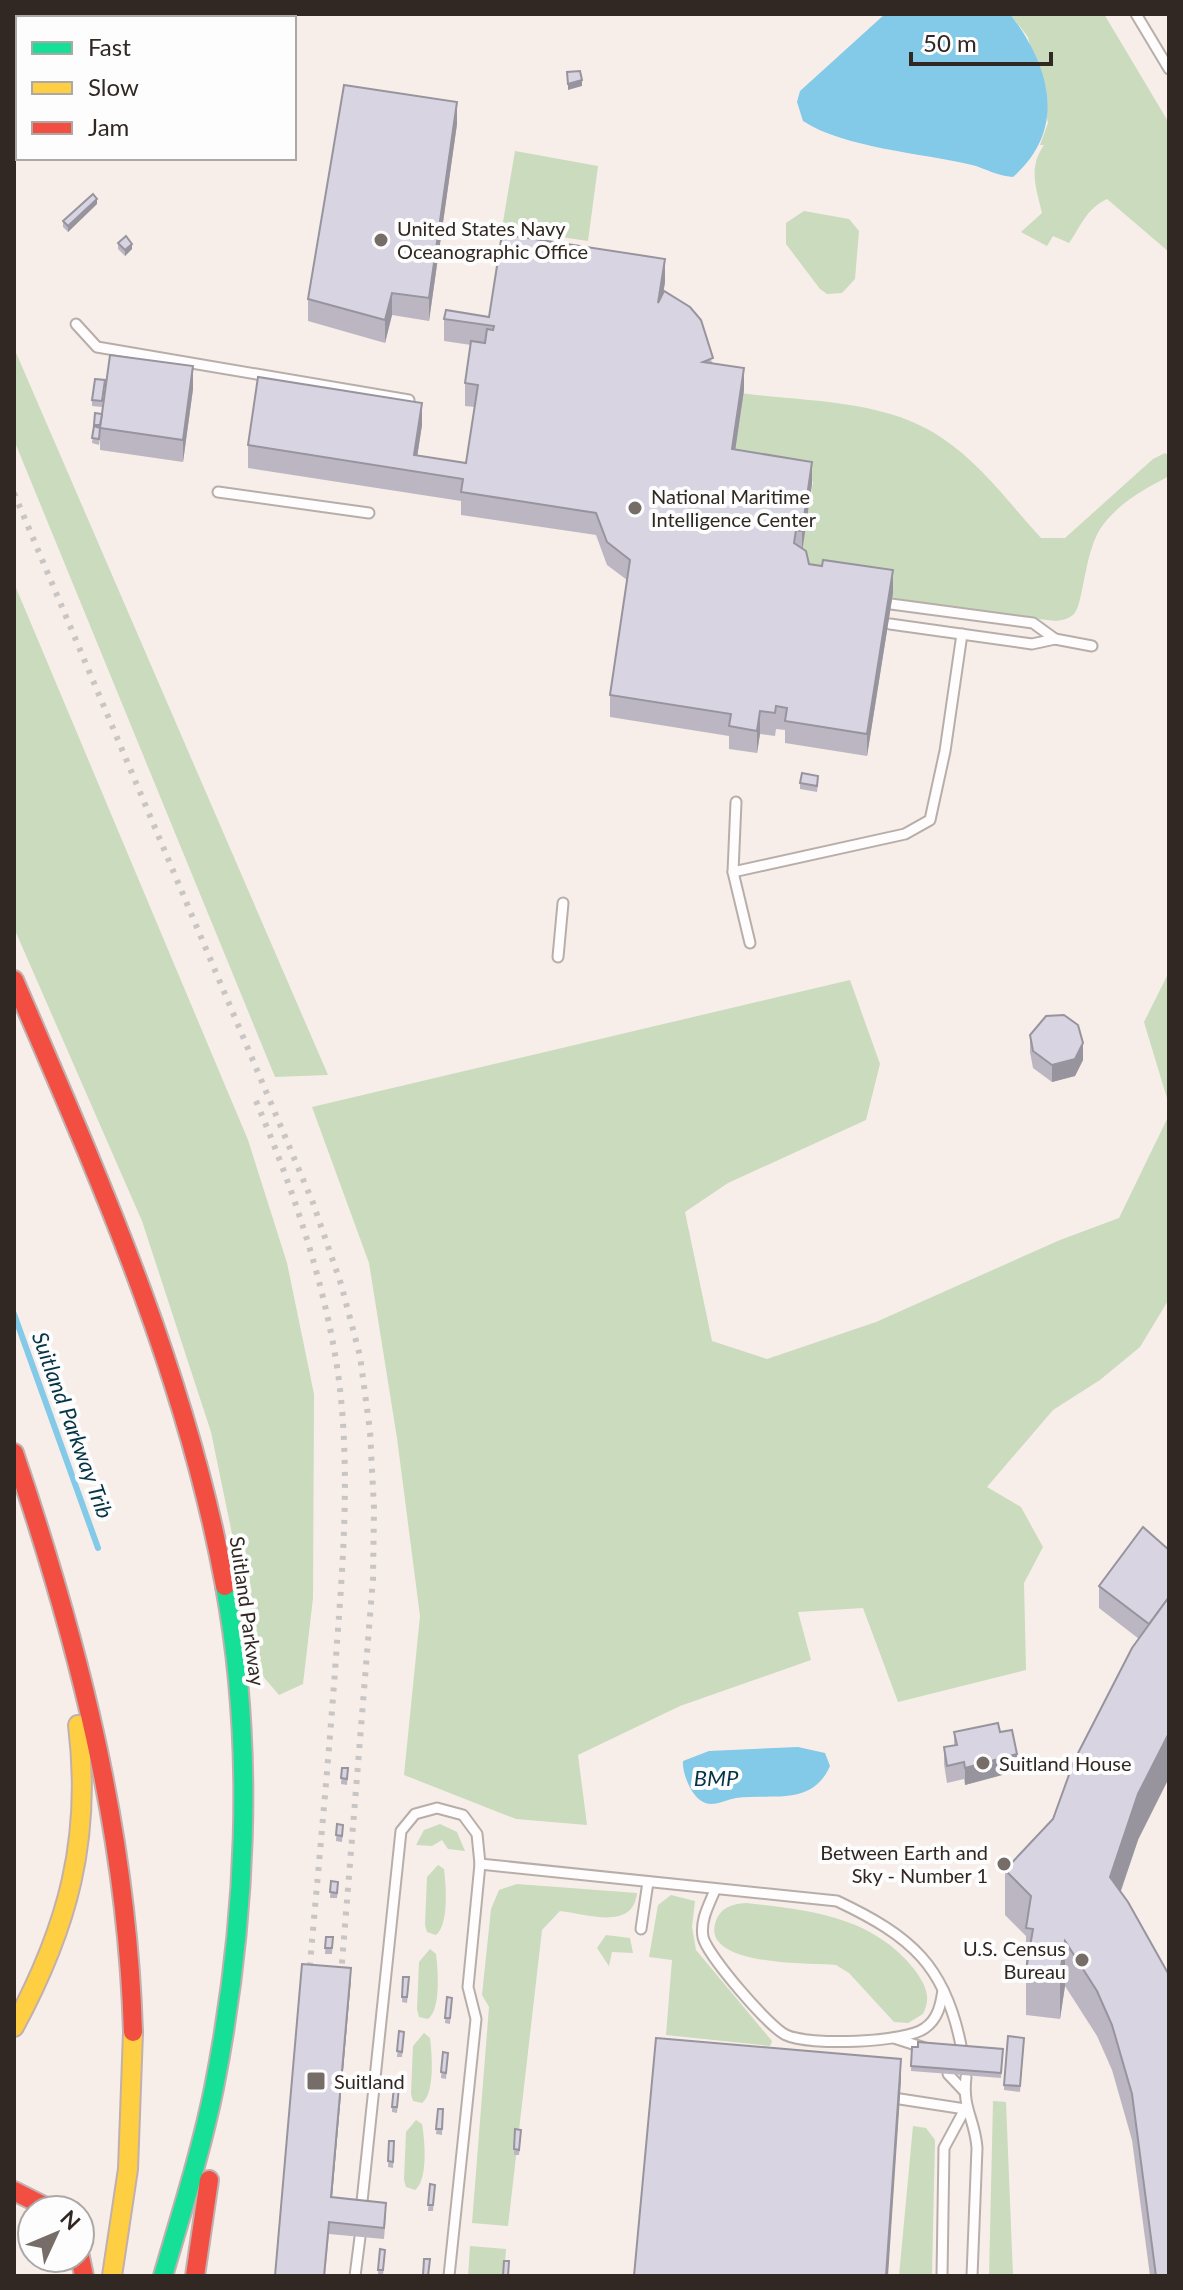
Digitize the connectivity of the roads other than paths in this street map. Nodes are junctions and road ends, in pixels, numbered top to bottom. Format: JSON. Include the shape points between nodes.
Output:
{"nodes":[{"id":1,"x":1136,"y":14,"type":"edge"},
{"id":2,"x":1169,"y":69,"type":"edge"},
{"id":3,"x":76,"y":324,"type":"dead end"},
{"id":4,"x":409,"y":400,"type":"edge"},
{"id":5,"x":218,"y":492,"type":"dead end"},
{"id":6,"x":369,"y":513,"type":"dead end"},
{"id":7,"x":891,"y":604,"type":"edge"},
{"id":8,"x":890,"y":624,"type":"edge"},
{"id":9,"x":962,"y":634,"type":"junction"},
{"id":10,"x":1055,"y":639,"type":"junction"},
{"id":11,"x":1092,"y":646,"type":"dead end"},
{"id":12,"x":736,"y":802,"type":"dead end"},
{"id":13,"x":733,"y":872,"type":"junction"},
{"id":14,"x":563,"y":903,"type":"dead end"},
{"id":15,"x":750,"y":943,"type":"dead end"},
{"id":16,"x":558,"y":957,"type":"dead end"},
{"id":17,"x":14,"y":980,"type":"edge"},
{"id":18,"x":14,"y":1453,"type":"edge"},
{"id":19,"x":49,"y":1556,"type":"junction"},
{"id":20,"x":480,"y":1864,"type":"junction"},
{"id":21,"x":648,"y":1882,"type":"junction"},
{"id":22,"x":715,"y":1890,"type":"junction"},
{"id":23,"x":641,"y":1929,"type":"dead end"},
{"id":24,"x":232,"y":1971,"type":"junction"},
{"id":25,"x":943,"y":1988,"type":"junction"},
{"id":26,"x":14,"y":2027,"type":"edge"},
{"id":27,"x":894,"y":2038,"type":"junction"},
{"id":28,"x":925,"y":2048,"type":"edge"},
{"id":29,"x":962,"y":2051,"type":"edge"},
{"id":30,"x":948,"y":2074,"type":"edge"},
{"id":31,"x":966,"y":2077,"type":"edge"},
{"id":32,"x":965,"y":2092,"type":"junction"},
{"id":33,"x":900,"y":2099,"type":"edge"},
{"id":34,"x":965,"y":2109,"type":"junction"},
{"id":35,"x":361,"y":2211,"type":"edge"},
{"id":36,"x":360,"y":2237,"type":"edge"},
{"id":37,"x":112,"y":2276,"type":"edge"},
{"id":38,"x":163,"y":2276,"type":"edge"},
{"id":39,"x":195,"y":2276,"type":"edge"},
{"id":40,"x":355,"y":2276,"type":"edge"},
{"id":41,"x":449,"y":2276,"type":"edge"},
{"id":42,"x":942,"y":2276,"type":"edge"},
{"id":43,"x":972,"y":2276,"type":"edge"}],
"edges":[{"from":1,"to":2,"type":"lane"},
{"from":3,"to":4,"type":"lane","via":[[97,347]]},
{"from":5,"to":6,"type":"lane"},
{"from":7,"to":10,"type":"lane","via":[[1033,623]]},
{"from":8,"to":9,"type":"lane"},
{"from":9,"to":10,"type":"lane","via":[[1032,644]]},
{"from":9,"to":13,"type":"lane","via":[[930,820],[905,834]]},
{"from":10,"to":11,"type":"lane"},
{"from":12,"to":13,"type":"lane"},
{"from":13,"to":15,"type":"lane"},
{"from":14,"to":16,"type":"lane"},
{"from":17,"to":24,"type":"highway","name":"Suitland Parkway","via":[[149,1306],[206,1491],[233,1643],[241,1743]]},
{"from":18,"to":19,"type":"highway"},
{"from":19,"to":26,"type":"highway","via":[[81,1739],[83,1822],[64,1921]]},
{"from":19,"to":37,"type":"highway","via":[[103,1751],[127,1912],[133,2079]]},
{"from":20,"to":21,"type":"lane"},
{"from":20,"to":35,"type":"lane","via":[[477,1834],[463,1815],[437,1808],[415,1814],[401,1831]]},
{"from":20,"to":41,"type":"lane","via":[[468,1987],[476,2019]]},
{"from":21,"to":22,"type":"lane"},
{"from":21,"to":23,"type":"lane"},
{"from":22,"to":25,"type":"lane","via":[[837,1901],[886,1924],[917,1950]]},
{"from":22,"to":27,"type":"lane","via":[[703,1919],[703,1940],[783,2034],[802,2041]]},
{"from":24,"to":38,"type":"highway","name":"Suitland Parkway","via":[[211,2100]]},
{"from":24,"to":39,"type":"highway","via":[[229,2087]]},
{"from":25,"to":27,"type":"lane","via":[[941,2006],[925,2028]]},
{"from":25,"to":29,"type":"lane"},
{"from":27,"to":28,"type":"lane"},
{"from":30,"to":32,"type":"lane"},
{"from":31,"to":32,"type":"lane"},
{"from":32,"to":34,"type":"lane"},
{"from":33,"to":34,"type":"lane"},
{"from":34,"to":42,"type":"lane","via":[[944,2148]]},
{"from":34,"to":43,"type":"lane","via":[[976,2130],[977,2148]]},
{"from":36,"to":40,"type":"lane"}]}
